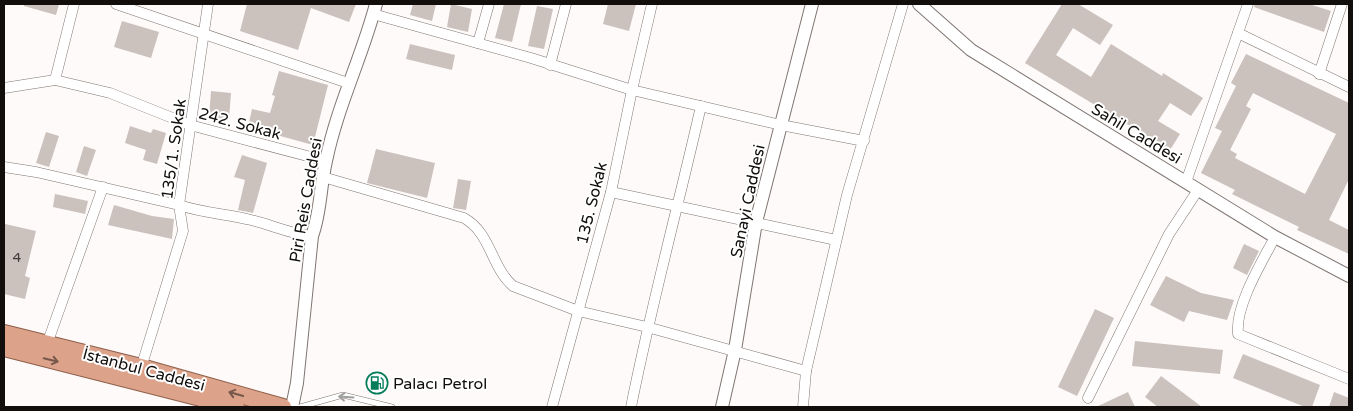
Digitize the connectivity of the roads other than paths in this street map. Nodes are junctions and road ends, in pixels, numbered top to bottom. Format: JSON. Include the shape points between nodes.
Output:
{"nodes":[{"id":1,"x":74,"y":4,"type":"edge"},
{"id":2,"x":116,"y":4,"type":"edge"},
{"id":3,"x":208,"y":4,"type":"edge"},
{"id":4,"x":489,"y":4,"type":"edge"},
{"id":5,"x":566,"y":4,"type":"edge"},
{"id":6,"x":652,"y":4,"type":"edge"},
{"id":7,"x":812,"y":4,"type":"edge"},
{"id":8,"x":903,"y":4,"type":"edge"},
{"id":9,"x":919,"y":4,"type":"edge"},
{"id":10,"x":1248,"y":4,"type":"edge"},
{"id":11,"x":1342,"y":4,"type":"edge"},
{"id":12,"x":374,"y":9,"type":"edge"},
{"id":13,"x":1238,"y":33,"type":"junction"},
{"id":14,"x":204,"y":34,"type":"junction"},
{"id":15,"x":478,"y":43,"type":"junction"},
{"id":16,"x":550,"y":65,"type":"junction"},
{"id":17,"x":1319,"y":74,"type":"junction"},
{"id":18,"x":54,"y":80,"type":"junction"},
{"id":19,"x":348,"y":83,"type":"junction"},
{"id":20,"x":1349,"y":87,"type":"edge"},
{"id":21,"x":4,"y":88,"type":"edge"},
{"id":22,"x":632,"y":90,"type":"junction"},
{"id":23,"x":700,"y":106,"type":"junction"},
{"id":24,"x":190,"y":125,"type":"junction"},
{"id":25,"x":781,"y":125,"type":"junction"},
{"id":26,"x":864,"y":141,"type":"junction"},
{"id":27,"x":326,"y":161,"type":"junction"},
{"id":28,"x":4,"y":167,"type":"edge"},
{"id":29,"x":324,"y":177,"type":"junction"},
{"id":30,"x":1186,"y":182,"type":"junction"},
{"id":31,"x":103,"y":187,"type":"junction"},
{"id":32,"x":1198,"y":190,"type":"junction"},
{"id":33,"x":611,"y":192,"type":"junction"},
{"id":34,"x":179,"y":205,"type":"junction"},
{"id":35,"x":678,"y":205,"type":"junction"},
{"id":36,"x":756,"y":222,"type":"junction"},
{"id":37,"x":312,"y":236,"type":"junction"},
{"id":38,"x":1275,"y":237,"type":"junction"},
{"id":39,"x":836,"y":240,"type":"junction"},
{"id":40,"x":1349,"y":276,"type":"edge"},
{"id":41,"x":578,"y":311,"type":"junction"},
{"id":42,"x":647,"y":327,"type":"junction"},
{"id":43,"x":4,"y":333,"type":"edge"},
{"id":44,"x":47,"y":344,"type":"junction"},
{"id":45,"x":4,"y":348,"type":"edge"},
{"id":46,"x":735,"y":350,"type":"junction"},
{"id":47,"x":806,"y":371,"type":"junction"},
{"id":48,"x":140,"y":375,"type":"junction"},
{"id":49,"x":1349,"y":379,"type":"edge"},
{"id":50,"x":1088,"y":398,"type":"dead end"},
{"id":51,"x":236,"y":407,"type":"edge"},
{"id":52,"x":283,"y":407,"type":"edge"},
{"id":53,"x":292,"y":407,"type":"edge"},
{"id":54,"x":300,"y":407,"type":"edge"},
{"id":55,"x":392,"y":407,"type":"edge"},
{"id":56,"x":552,"y":407,"type":"edge"},
{"id":57,"x":630,"y":407,"type":"edge"},
{"id":58,"x":722,"y":407,"type":"edge"},
{"id":59,"x":803,"y":407,"type":"edge"}],
"edges":[{"from":1,"to":18,"type":"street"},
{"from":2,"to":14,"type":"street"},
{"from":3,"to":14,"type":"street","name":"135/1. Sokak"},
{"from":4,"to":15,"type":"street"},
{"from":5,"to":16,"type":"street"},
{"from":6,"to":22,"type":"street","name":"135. Sokak"},
{"from":7,"to":25,"type":"street","name":"Sanayi Caddesi"},
{"from":8,"to":26,"type":"street"},
{"from":9,"to":30,"type":"street","name":"Sahil Caddesi","via":[[971,50]]},
{"from":10,"to":13,"type":"street"},
{"from":11,"to":17,"type":"street"},
{"from":12,"to":15,"type":"street"},
{"from":12,"to":19,"type":"street","name":"Piri Reis Caddesi"},
{"from":13,"to":17,"type":"street"},
{"from":13,"to":30,"type":"street"},
{"from":14,"to":19,"type":"street"},
{"from":14,"to":24,"type":"street","name":"135/1. Sokak"},
{"from":15,"to":16,"type":"street"},
{"from":16,"to":22,"type":"street"},
{"from":17,"to":20,"type":"street"},
{"from":18,"to":21,"type":"street","name":"242. Sokak"},
{"from":18,"to":24,"type":"street","name":"242. Sokak","via":[[110,93]]},
{"from":19,"to":27,"type":"street","name":"Piri Reis Caddesi"},
{"from":22,"to":23,"type":"street"},
{"from":22,"to":33,"type":"street","name":"135. Sokak"},
{"from":23,"to":25,"type":"street"},
{"from":23,"to":35,"type":"street"},
{"from":24,"to":27,"type":"street","name":"242. Sokak"},
{"from":24,"to":34,"type":"street","name":"135/1. Sokak"},
{"from":25,"to":26,"type":"street"},
{"from":25,"to":36,"type":"street","name":"Sanayi Caddesi"},
{"from":26,"to":39,"type":"street","via":[[846,195]]},
{"from":27,"to":29,"type":"street","name":"Piri Reis Caddesi"},
{"from":28,"to":31,"type":"street"},
{"from":29,"to":37,"type":"street","name":"Piri Reis Caddesi"},
{"from":29,"to":41,"type":"street","via":[[464,218],[478,227],[510,283]]},
{"from":30,"to":32,"type":"street","name":"Sahil Caddesi"},
{"from":31,"to":34,"type":"street"},
{"from":31,"to":44,"type":"street"},
{"from":32,"to":38,"type":"street","name":"Sahil Caddesi"},
{"from":32,"to":50,"type":"street","via":[[1169,234]]},
{"from":33,"to":35,"type":"street"},
{"from":33,"to":41,"type":"street","name":"135. Sokak"},
{"from":34,"to":37,"type":"street"},
{"from":34,"to":48,"type":"street","name":"135/1. Sokak","via":[[182,231]]},
{"from":35,"to":36,"type":"street"},
{"from":35,"to":42,"type":"street"},
{"from":36,"to":39,"type":"street"},
{"from":36,"to":46,"type":"street","name":"Sanayi Caddesi"},
{"from":37,"to":53,"type":"street","name":"Piri Reis Caddesi"},
{"from":38,"to":40,"type":"street","name":"Sahil Caddesi"},
{"from":38,"to":49,"type":"street","via":[[1255,275],[1237,322],[1238,334]]},
{"from":39,"to":47,"type":"street"},
{"from":41,"to":42,"type":"street"},
{"from":41,"to":56,"type":"street","name":"135. Sokak"},
{"from":42,"to":46,"type":"street"},
{"from":42,"to":57,"type":"street"},
{"from":43,"to":44,"type":"highway","name":"İstanbul Caddesi"},
{"from":44,"to":48,"type":"highway","name":"İstanbul Caddesi"},
{"from":45,"to":48,"type":"highway","one_way":true},
{"from":46,"to":47,"type":"street"},
{"from":46,"to":58,"type":"street","name":"Sanayi Caddesi"},
{"from":47,"to":59,"type":"street"},
{"from":48,"to":51,"type":"highway"},
{"from":52,"to":48,"type":"highway","name":"İstanbul Caddesi","one_way":true},
{"from":55,"to":54,"type":"lane","one_way":true,"via":[[343,395]]}]}
